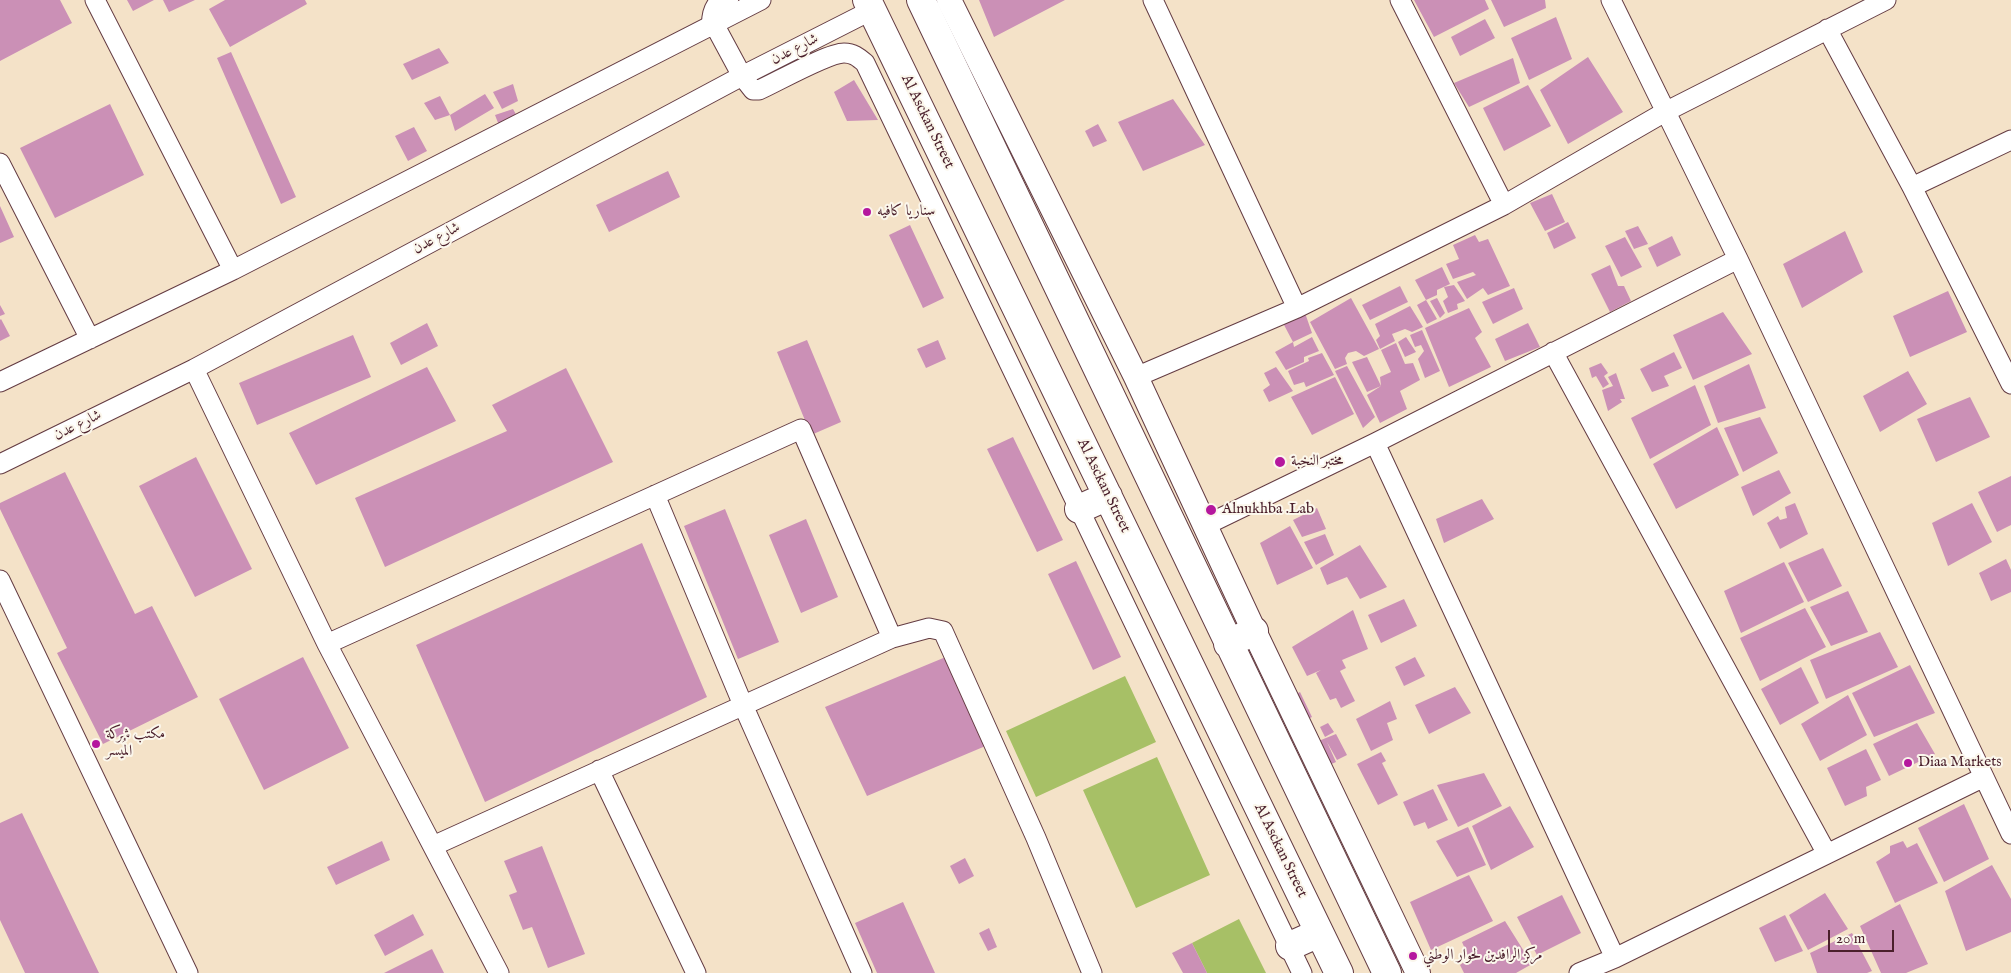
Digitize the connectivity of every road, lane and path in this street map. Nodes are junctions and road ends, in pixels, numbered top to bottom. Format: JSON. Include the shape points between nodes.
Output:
{"nodes":[{"id":1,"x":95,"y":0,"type":"edge"},
{"id":2,"x":726,"y":0,"type":"edge"},
{"id":3,"x":762,"y":0,"type":"edge"},
{"id":4,"x":921,"y":0,"type":"edge"},
{"id":5,"x":949,"y":0,"type":"edge"},
{"id":6,"x":1153,"y":0,"type":"edge"},
{"id":7,"x":1400,"y":0,"type":"edge"},
{"id":8,"x":1611,"y":0,"type":"edge"},
{"id":9,"x":1886,"y":0,"type":"edge"},
{"id":10,"x":870,"y":5,"type":"edge"},
{"id":11,"x":714,"y":24,"type":"junction"},
{"id":12,"x":1827,"y":29,"type":"junction"},
{"id":13,"x":742,"y":76,"type":"junction"},
{"id":14,"x":1665,"y":112,"type":"junction"},
{"id":15,"x":2011,"y":140,"type":"edge"},
{"id":16,"x":0,"y":163,"type":"edge"},
{"id":17,"x":1912,"y":187,"type":"junction"},
{"id":18,"x":1504,"y":205,"type":"junction"},
{"id":19,"x":1738,"y":259,"type":"junction"},
{"id":20,"x":233,"y":270,"type":"junction"},
{"id":21,"x":1297,"y":308,"type":"junction"},
{"id":22,"x":90,"y":339,"type":"junction"},
{"id":23,"x":1554,"y":352,"type":"junction"},
{"id":24,"x":194,"y":369,"type":"junction"},
{"id":25,"x":1136,"y":377,"type":"junction"},
{"id":26,"x":0,"y":382,"type":"edge"},
{"id":27,"x":2011,"y":384,"type":"edge"},
{"id":28,"x":1375,"y":443,"type":"junction"},
{"id":29,"x":0,"y":464,"type":"edge"},
{"id":30,"x":655,"y":495,"type":"junction"},
{"id":31,"x":1108,"y":496,"type":"junction"},
{"id":32,"x":1078,"y":509,"type":"junction"},
{"id":33,"x":1206,"y":525,"type":"junction"},
{"id":34,"x":0,"y":580,"type":"edge"},
{"id":35,"x":1254,"y":631,"type":"junction"},
{"id":36,"x":892,"y":638,"type":"junction"},
{"id":37,"x":327,"y":644,"type":"junction"},
{"id":38,"x":1228,"y":644,"type":"junction"},
{"id":39,"x":743,"y":705,"type":"junction"},
{"id":40,"x":599,"y":770,"type":"junction"},
{"id":41,"x":1984,"y":777,"type":"junction"},
{"id":42,"x":2011,"y":834,"type":"edge"},
{"id":43,"x":432,"y":846,"type":"junction"},
{"id":44,"x":1827,"y":854,"type":"junction"},
{"id":45,"x":1319,"y":933,"type":"junction"},
{"id":46,"x":1290,"y":946,"type":"junction"},
{"id":47,"x":1615,"y":958,"type":"junction"},
{"id":48,"x":188,"y":973,"type":"edge"},
{"id":49,"x":499,"y":973,"type":"edge"},
{"id":50,"x":696,"y":973,"type":"edge"},
{"id":51,"x":862,"y":973,"type":"edge"},
{"id":52,"x":1092,"y":973,"type":"edge"},
{"id":53,"x":1302,"y":973,"type":"edge"},
{"id":54,"x":1338,"y":973,"type":"edge"},
{"id":55,"x":1387,"y":973,"type":"edge"},
{"id":56,"x":1418,"y":973,"type":"edge"},
{"id":57,"x":1578,"y":973,"type":"edge"}],
"edges":[{"from":1,"to":20,"type":"street"},
{"from":2,"to":11,"type":"street","via":[[716,11]]},
{"from":3,"to":11,"type":"street"},
{"from":4,"to":38,"type":"main road"},
{"from":5,"to":25,"type":"street"},
{"from":6,"to":21,"type":"street"},
{"from":7,"to":18,"type":"street"},
{"from":8,"to":14,"type":"street"},
{"from":9,"to":12,"type":"street"},
{"from":10,"to":13,"type":"street","name":"شارع عدن"},
{"from":10,"to":31,"type":"main road","name":"Al Asckan Street"},
{"from":11,"to":13,"type":"street"},
{"from":11,"to":20,"type":"street"},
{"from":12,"to":14,"type":"street"},
{"from":12,"to":17,"type":"street"},
{"from":13,"to":24,"type":"street","name":"شارع عدن"},
{"from":13,"to":32,"type":"street","via":[[750,88],[759,90],[834,54],[849,53],[865,62]]},
{"from":14,"to":18,"type":"street"},
{"from":14,"to":19,"type":"street"},
{"from":15,"to":17,"type":"street"},
{"from":16,"to":22,"type":"street"},
{"from":17,"to":27,"type":"street"},
{"from":18,"to":21,"type":"street"},
{"from":19,"to":23,"type":"street"},
{"from":19,"to":41,"type":"street"},
{"from":20,"to":22,"type":"street"},
{"from":21,"to":25,"type":"street"},
{"from":22,"to":26,"type":"street"},
{"from":23,"to":28,"type":"street"},
{"from":23,"to":44,"type":"street"},
{"from":24,"to":29,"type":"street","name":"شارع عدن"},
{"from":24,"to":37,"type":"street"},
{"from":25,"to":33,"type":"street"},
{"from":28,"to":33,"type":"street"},
{"from":28,"to":47,"type":"street"},
{"from":30,"to":36,"type":"street","via":[[802,429]]},
{"from":30,"to":37,"type":"street"},
{"from":30,"to":39,"type":"street"},
{"from":31,"to":32,"type":"main road"},
{"from":31,"to":45,"type":"main road","name":"Al Asckan Street"},
{"from":32,"to":46,"type":"street"},
{"from":33,"to":35,"type":"street"},
{"from":34,"to":48,"type":"street"},
{"from":35,"to":38,"type":"main road"},
{"from":35,"to":56,"type":"street"},
{"from":36,"to":39,"type":"street"},
{"from":36,"to":52,"type":"street","via":[[929,628],[943,631],[1036,838]]},
{"from":37,"to":43,"type":"street"},
{"from":38,"to":55,"type":"main road"},
{"from":39,"to":40,"type":"street"},
{"from":39,"to":51,"type":"street"},
{"from":40,"to":43,"type":"street"},
{"from":40,"to":50,"type":"street"},
{"from":41,"to":42,"type":"street"},
{"from":41,"to":44,"type":"street"},
{"from":43,"to":49,"type":"street"},
{"from":44,"to":47,"type":"street"},
{"from":45,"to":46,"type":"main road"},
{"from":45,"to":54,"type":"main road","name":"Al Asckan Street"},
{"from":46,"to":53,"type":"street"},
{"from":47,"to":57,"type":"street"}]}
